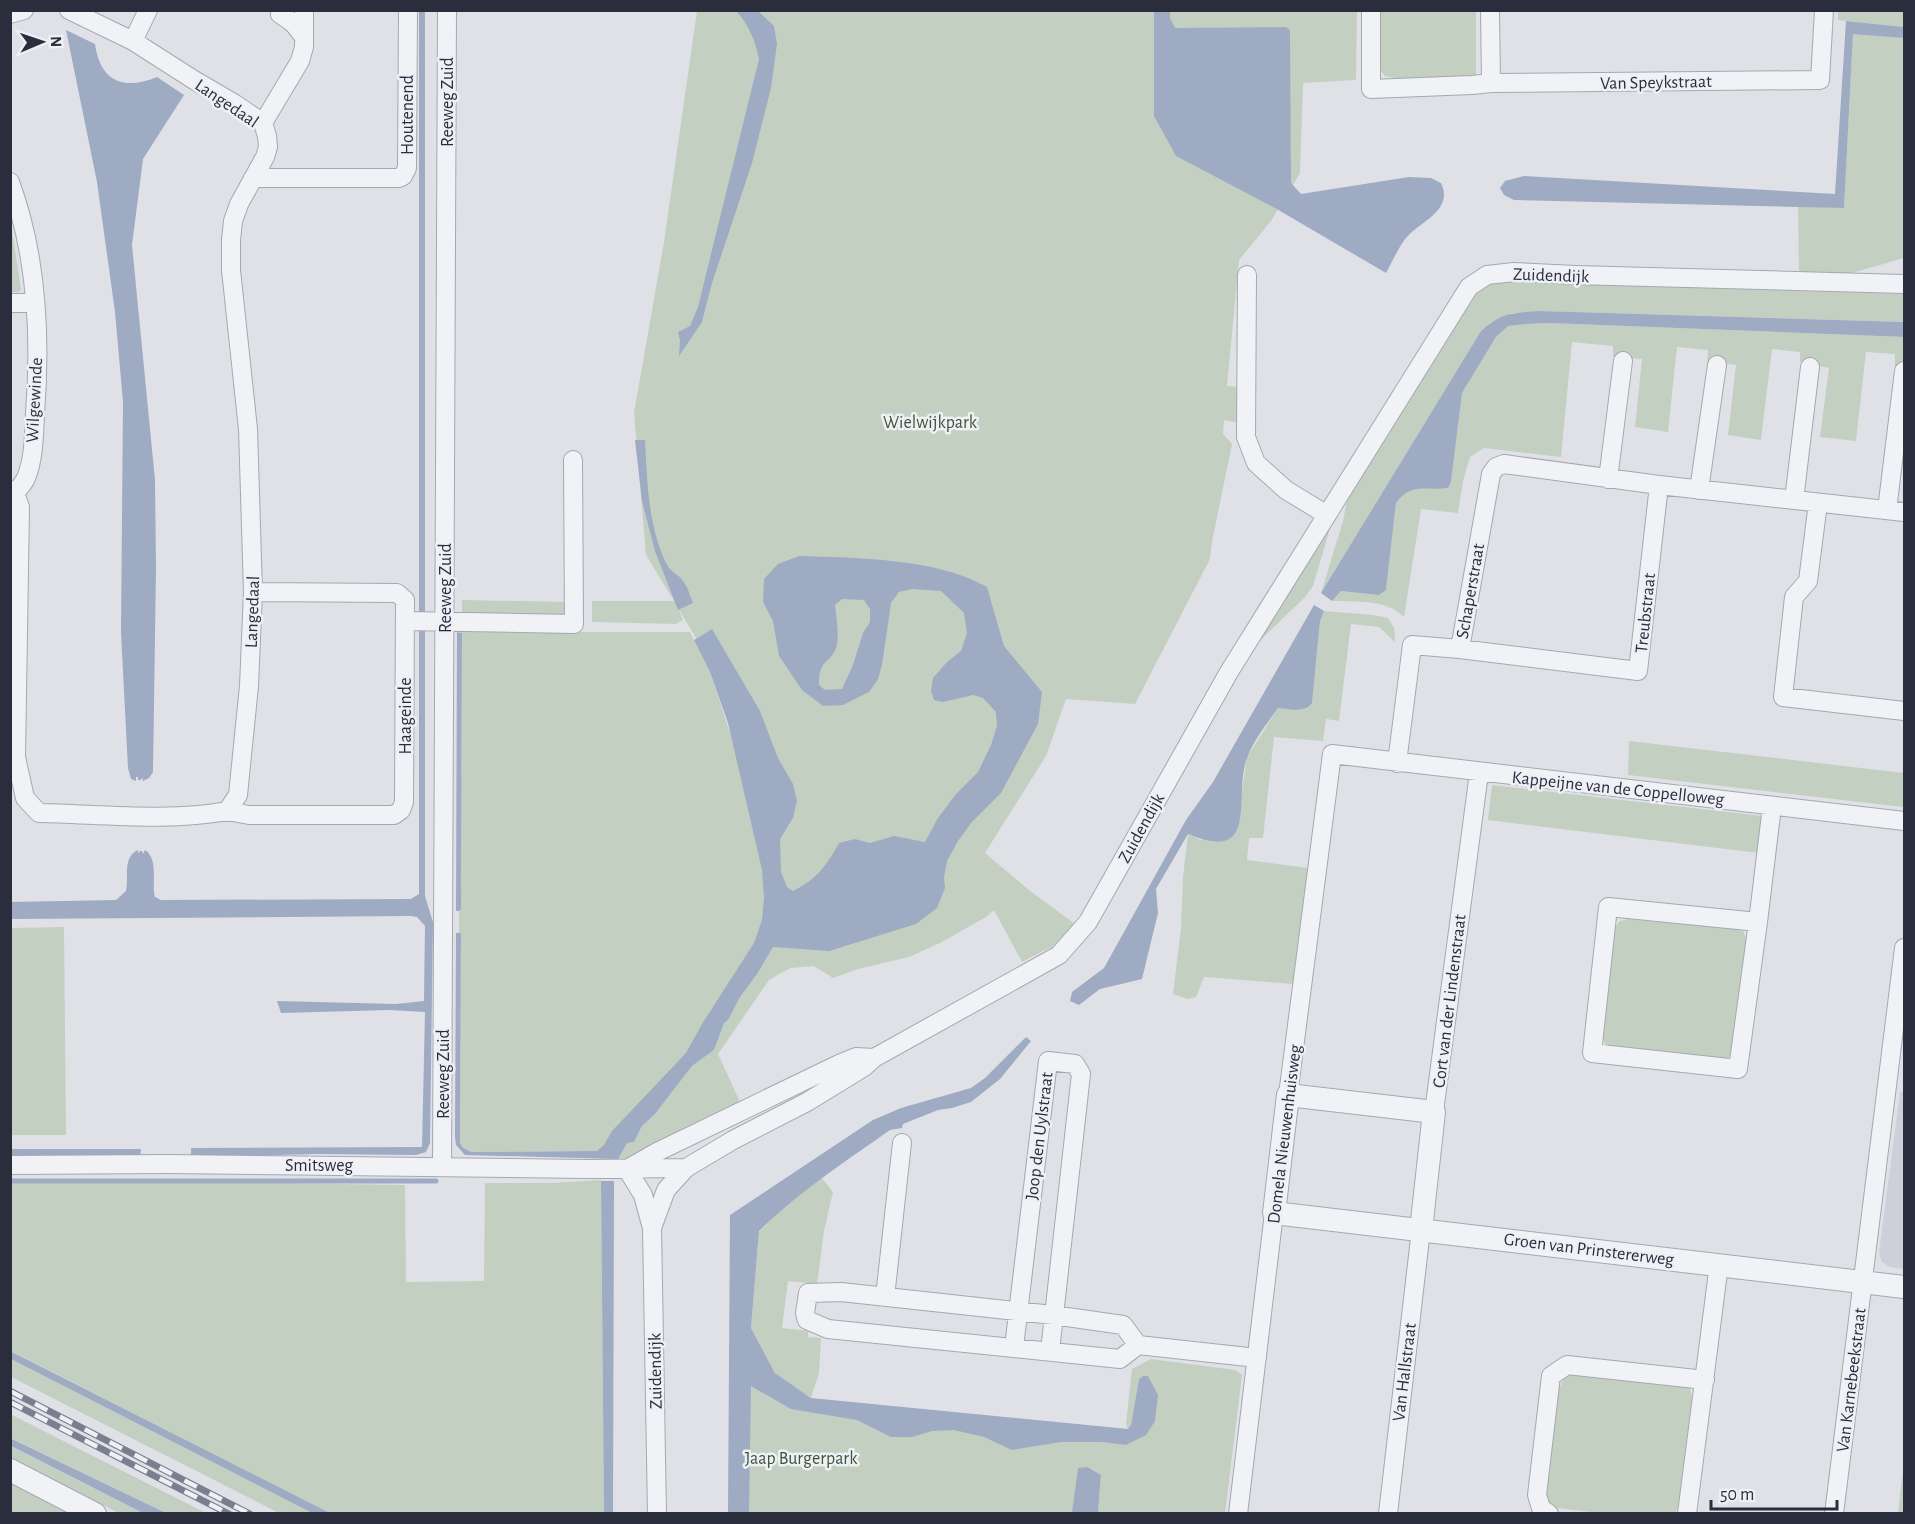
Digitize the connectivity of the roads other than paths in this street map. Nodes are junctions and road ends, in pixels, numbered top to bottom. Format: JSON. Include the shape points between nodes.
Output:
{"nodes":[{"id":1,"x":24,"y":10,"type":"edge"},
{"id":2,"x":69,"y":10,"type":"edge"},
{"id":3,"x":148,"y":10,"type":"edge"},
{"id":4,"x":281,"y":10,"type":"edge"},
{"id":5,"x":304,"y":10,"type":"edge"},
{"id":6,"x":408,"y":10,"type":"edge"},
{"id":7,"x":447,"y":10,"type":"edge"},
{"id":8,"x":1371,"y":10,"type":"edge"},
{"id":9,"x":1490,"y":10,"type":"edge"},
{"id":10,"x":1824,"y":10,"type":"edge"},
{"id":11,"x":10,"y":14,"type":"edge"},
{"id":12,"x":304,"y":37,"type":"junction"},
{"id":13,"x":133,"y":41,"type":"junction"},
{"id":14,"x":1491,"y":82,"type":"junction"},
{"id":15,"x":263,"y":123,"type":"junction"},
{"id":16,"x":253,"y":178,"type":"junction"},
{"id":17,"x":10,"y":182,"type":"edge"},
{"id":18,"x":14,"y":202,"type":"edge"},
{"id":19,"x":1247,"y":275,"type":"dead end"},
{"id":20,"x":1905,"y":284,"type":"edge"},
{"id":21,"x":10,"y":303,"type":"edge"},
{"id":22,"x":35,"y":303,"type":"junction"},
{"id":23,"x":1623,"y":361,"type":"dead end"},
{"id":24,"x":1717,"y":365,"type":"dead end"},
{"id":25,"x":1810,"y":367,"type":"dead end"},
{"id":26,"x":1904,"y":371,"type":"edge"},
{"id":27,"x":573,"y":460,"type":"dead end"},
{"id":28,"x":1608,"y":479,"type":"junction"},
{"id":29,"x":1659,"y":485,"type":"junction"},
{"id":30,"x":1699,"y":490,"type":"junction"},
{"id":31,"x":13,"y":491,"type":"edge"},
{"id":32,"x":1794,"y":500,"type":"junction"},
{"id":33,"x":1818,"y":503,"type":"junction"},
{"id":34,"x":1896,"y":511,"type":"edge"},
{"id":35,"x":1327,"y":515,"type":"junction"},
{"id":36,"x":253,"y":592,"type":"junction"},
{"id":37,"x":410,"y":621,"type":"junction"},
{"id":38,"x":439,"y":622,"type":"junction"},
{"id":39,"x":1460,"y":649,"type":"junction"},
{"id":40,"x":1905,"y":711,"type":"edge"},
{"id":41,"x":1332,"y":754,"type":"joint"},
{"id":42,"x":1397,"y":763,"type":"junction"},
{"id":43,"x":1479,"y":773,"type":"junction"},
{"id":44,"x":1772,"y":806,"type":"junction"},
{"id":45,"x":228,"y":811,"type":"junction"},
{"id":46,"x":1905,"y":821,"type":"edge"},
{"id":47,"x":1758,"y":922,"type":"junction"},
{"id":48,"x":1905,"y":948,"type":"edge"},
{"id":49,"x":874,"y":1058,"type":"junction"},
{"id":50,"x":1288,"y":1095,"type":"junction"},
{"id":51,"x":1434,"y":1112,"type":"junction"},
{"id":52,"x":902,"y":1143,"type":"dead end"},
{"id":53,"x":10,"y":1165,"type":"edge"},
{"id":54,"x":442,"y":1166,"type":"junction"},
{"id":55,"x":686,"y":1168,"type":"junction"},
{"id":56,"x":627,"y":1169,"type":"junction"},
{"id":57,"x":1274,"y":1213,"type":"junction"},
{"id":58,"x":652,"y":1228,"type":"junction"},
{"id":59,"x":1421,"y":1230,"type":"junction"},
{"id":60,"x":1719,"y":1264,"type":"junction"},
{"id":61,"x":1863,"y":1282,"type":"junction"},
{"id":62,"x":1905,"y":1287,"type":"edge"},
{"id":63,"x":885,"y":1297,"type":"junction"},
{"id":64,"x":1018,"y":1311,"type":"junction"},
{"id":65,"x":1053,"y":1315,"type":"junction"},
{"id":66,"x":1138,"y":1345,"type":"junction"},
{"id":67,"x":1014,"y":1347,"type":"junction"},
{"id":68,"x":1050,"y":1351,"type":"junction"},
{"id":69,"x":1257,"y":1358,"type":"junction"},
{"id":70,"x":1705,"y":1380,"type":"junction"},
{"id":71,"x":10,"y":1470,"type":"edge"},
{"id":72,"x":95,"y":1514,"type":"edge"},
{"id":73,"x":657,"y":1514,"type":"edge"},
{"id":74,"x":1238,"y":1514,"type":"edge"},
{"id":75,"x":1388,"y":1514,"type":"edge"},
{"id":76,"x":1549,"y":1514,"type":"edge"},
{"id":77,"x":1687,"y":1514,"type":"edge"},
{"id":78,"x":1834,"y":1514,"type":"edge"}],
"edges":[{"from":1,"to":11,"type":"street"},
{"from":2,"to":13,"type":"street","name":"Langedaal"},
{"from":3,"to":13,"type":"street"},
{"from":4,"to":12,"type":"street","via":[[280,14],[293,22]]},
{"from":5,"to":12,"type":"street"},
{"from":6,"to":16,"type":"street","name":"Houtenend","via":[[407,168],[403,176]]},
{"from":7,"to":38,"type":"street","name":"Reeweg Zuid"},
{"from":8,"to":14,"type":"street","name":"Van Speykstraat","via":[[1371,89]]},
{"from":9,"to":14,"type":"street"},
{"from":10,"to":14,"type":"street","name":"Van Speykstraat","via":[[1820,80]]},
{"from":12,"to":15,"type":"street","via":[[300,61]]},
{"from":13,"to":15,"type":"street","name":"Langedaal"},
{"from":15,"to":16,"type":"street","name":"Langedaal","via":[[268,147]]},
{"from":16,"to":36,"type":"street","name":"Langedaal","via":[[233,221],[231,270],[248,429]]},
{"from":17,"to":18,"type":"street","name":"Wilgewinde"},
{"from":18,"to":22,"type":"street","name":"Wilgewinde"},
{"from":19,"to":35,"type":"street","via":[[1246,437],[1256,463],[1286,490]]},
{"from":20,"to":35,"type":"street","name":"Zuidendijk","via":[[1514,272],[1487,275],[1469,288]]},
{"from":21,"to":22,"type":"street"},
{"from":22,"to":31,"type":"street","name":"Wilgewinde","via":[[38,381],[31,460],[26,480]]},
{"from":23,"to":28,"type":"street"},
{"from":24,"to":30,"type":"street"},
{"from":25,"to":32,"type":"street"},
{"from":26,"to":34,"type":"street"},
{"from":27,"to":38,"type":"street","via":[[574,624]]},
{"from":28,"to":29,"type":"street"},
{"from":28,"to":39,"type":"street","name":"Schaperstraat","via":[[1504,464],[1496,467],[1491,474]]},
{"from":29,"to":30,"type":"street"},
{"from":29,"to":39,"type":"street","name":"Treubstraat","via":[[1638,671]]},
{"from":30,"to":32,"type":"street"},
{"from":31,"to":45,"type":"street","via":[[20,507],[16,757],[25,798],[39,813],[172,816]]},
{"from":32,"to":33,"type":"street"},
{"from":33,"to":34,"type":"street"},
{"from":33,"to":40,"type":"street","via":[[1808,581],[1794,597],[1783,697]]},
{"from":35,"to":49,"type":"street","name":"Zuidendijk","via":[[1229,672],[1088,922],[1059,955]]},
{"from":36,"to":37,"type":"street","name":"Haageinde","via":[[397,593],[405,600]]},
{"from":36,"to":45,"type":"street","name":"Langedaal","via":[[238,795]]},
{"from":37,"to":38,"type":"street"},
{"from":37,"to":45,"type":"street","name":"Haageinde","via":[[401,810],[394,815],[249,815]]},
{"from":38,"to":54,"type":"street","name":"Reeweg Zuid"},
{"from":39,"to":42,"type":"street","name":"Schaperstraat","via":[[1412,645]]},
{"from":41,"to":42,"type":"street","name":"Kappeijne van de Coppelloweg"},
{"from":41,"to":50,"type":"street","name":"Domela Nieuwenhuisweg"},
{"from":42,"to":43,"type":"street","name":"Kappeijne van de Coppelloweg"},
{"from":43,"to":44,"type":"street","name":"Kappeijne van de Coppelloweg"},
{"from":43,"to":51,"type":"street","name":"Cort van der Lindenstraat"},
{"from":44,"to":46,"type":"street","name":"Kappeijne van de Coppelloweg"},
{"from":44,"to":47,"type":"street"},
{"from":47,"to":47,"type":"street","via":[[1608,907],[1592,1053],[1738,1069]]},
{"from":48,"to":61,"type":"street","name":"Van Karnebeekstraat"},
{"from":49,"to":55,"type":"street","name":"Zuidendijk","via":[[807,1102]]},
{"from":49,"to":56,"type":"street","name":"Zuidendijk","via":[[856,1057],[839,1064]]},
{"from":50,"to":51,"type":"street"},
{"from":50,"to":57,"type":"street","name":"Domela Nieuwenhuisweg"},
{"from":51,"to":59,"type":"street","name":"Cort van der Lindenstraat"},
{"from":52,"to":63,"type":"street"},
{"from":53,"to":54,"type":"street","name":"Smitsweg"},
{"from":54,"to":56,"type":"street","name":"Smitsweg"},
{"from":55,"to":56,"type":"street","name":"Zuidendijk"},
{"from":55,"to":58,"type":"street","name":"Zuidendijk","via":[[666,1190]]},
{"from":56,"to":58,"type":"street","name":"Zuidendijk","via":[[643,1195]]},
{"from":57,"to":59,"type":"street","name":"Groen van Prinstererweg"},
{"from":57,"to":69,"type":"street","name":"Domela Nieuwenhuisweg"},
{"from":58,"to":73,"type":"street","name":"Zuidendijk"},
{"from":59,"to":60,"type":"street","name":"Groen van Prinstererweg"},
{"from":59,"to":75,"type":"street","name":"Van Hallstraat"},
{"from":60,"to":61,"type":"street","name":"Groen van Prinstererweg"},
{"from":60,"to":70,"type":"street"},
{"from":61,"to":62,"type":"street","name":"Groen van Prinstererweg"},
{"from":61,"to":78,"type":"street","name":"Van Karnebeekstraat"},
{"from":63,"to":64,"type":"street"},
{"from":63,"to":67,"type":"street","via":[[808,1293],[805,1313],[807,1320],[828,1329]]},
{"from":64,"to":65,"type":"street"},
{"from":64,"to":65,"type":"street","name":"Joop den Uylstraat","via":[[1048,1061],[1075,1064],[1081,1074]]},
{"from":64,"to":67,"type":"street","name":"Joop den Uylstraat"},
{"from":65,"to":66,"type":"street","via":[[1123,1325]]},
{"from":65,"to":68,"type":"street","name":"Joop den Uylstraat"},
{"from":66,"to":68,"type":"street","via":[[1120,1359]]},
{"from":66,"to":69,"type":"street"},
{"from":67,"to":68,"type":"street"},
{"from":69,"to":74,"type":"street","name":"Domela Nieuwenhuisweg"},
{"from":70,"to":76,"type":"street","via":[[1567,1365],[1551,1376],[1537,1495],[1541,1508]]},
{"from":70,"to":77,"type":"street"},
{"from":71,"to":72,"type":"street"}]}
